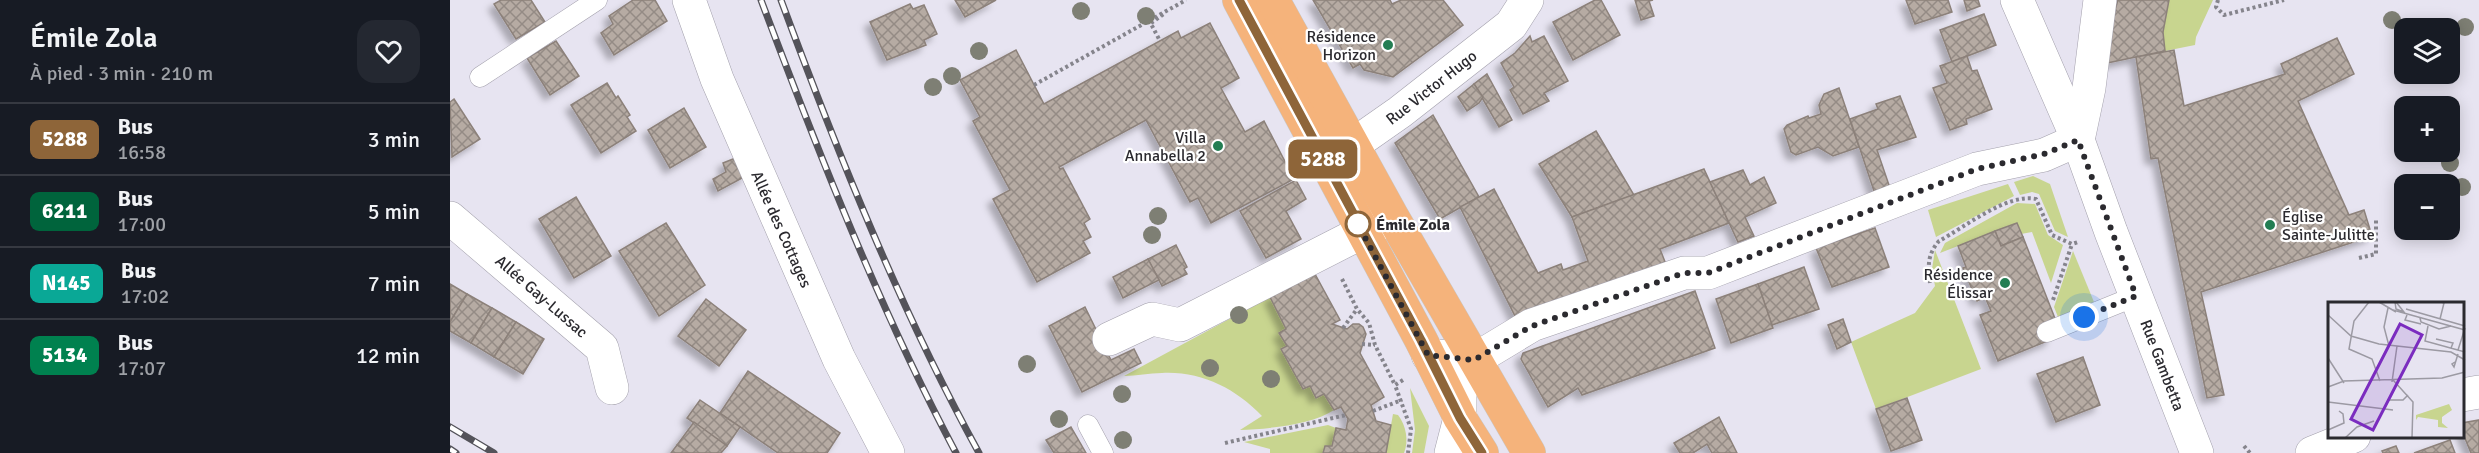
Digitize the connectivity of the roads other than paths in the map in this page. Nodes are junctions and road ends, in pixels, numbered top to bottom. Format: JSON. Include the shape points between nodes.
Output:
{"nodes":[{"id":1,"x":597,"y":0,"type":"edge"},
{"id":2,"x":689,"y":0,"type":"edge"},
{"id":3,"x":1239,"y":0,"type":"edge"},
{"id":4,"x":1273,"y":0,"type":"edge"},
{"id":5,"x":1527,"y":0,"type":"edge"},
{"id":6,"x":2100,"y":0,"type":"edge"},
{"id":7,"x":2021,"y":2,"type":"edge"},
{"id":8,"x":480,"y":77,"type":"dead end"},
{"id":9,"x":2078,"y":140,"type":"junction"},
{"id":10,"x":1352,"y":145,"type":"junction"},
{"id":11,"x":1325,"y":164,"type":"junction"},
{"id":12,"x":1392,"y":216,"type":"junction"},
{"id":13,"x":450,"y":218,"type":"edge"},
{"id":14,"x":1362,"y":231,"type":"junction"},
{"id":15,"x":2136,"y":296,"type":"junction"},
{"id":16,"x":2047,"y":332,"type":"dead end"},
{"id":17,"x":1109,"y":339,"type":"dead end"},
{"id":18,"x":1474,"y":360,"type":"junction"},
{"id":19,"x":1420,"y":365,"type":"junction"},
{"id":20,"x":612,"y":388,"type":"dead end"},
{"id":21,"x":2479,"y":392,"type":"edge"},
{"id":22,"x":2464,"y":395,"type":"edge"},
{"id":23,"x":1460,"y":418,"type":"junction"},
{"id":24,"x":1088,"y":424,"type":"dead end"},
{"id":25,"x":2349,"y":438,"type":"edge"},
{"id":26,"x":888,"y":453,"type":"edge"},
{"id":27,"x":1103,"y":453,"type":"edge"},
{"id":28,"x":1450,"y":453,"type":"edge"},
{"id":29,"x":1482,"y":453,"type":"edge"},
{"id":30,"x":1530,"y":453,"type":"edge"},
{"id":31,"x":2197,"y":453,"type":"edge"},
{"id":32,"x":2312,"y":453,"type":"edge"}],
"edges":[{"from":1,"to":8,"type":"lane"},
{"from":2,"to":26,"type":"street","name":"Allée des Cottages","via":[[717,79],[830,338]]},
{"from":3,"to":11,"type":"main road"},
{"from":4,"to":10,"type":"main road"},
{"from":5,"to":10,"type":"street","name":"Rue Victor Hugo","via":[[1511,25]]},
{"from":6,"to":9,"type":"street"},
{"from":7,"to":9,"type":"street","name":"Rue Gambetta"},
{"from":9,"to":15,"type":"street","name":"Rue Gambetta"},
{"from":9,"to":18,"type":"street","via":[[2044,154],[1977,169],[1708,273],[1684,273],[1532,326]]},
{"from":10,"to":11,"type":"street","name":"Rue Victor Hugo"},
{"from":10,"to":12,"type":"main road"},
{"from":11,"to":14,"type":"main road"},
{"from":12,"to":14,"type":"street"},
{"from":12,"to":18,"type":"main road"},
{"from":13,"to":20,"type":"street","name":"Allée Gay-Lussac","via":[[602,348]]},
{"from":14,"to":17,"type":"street","via":[[1180,325],[1152,319]]},
{"from":14,"to":19,"type":"main road"},
{"from":15,"to":16,"type":"lane"},
{"from":15,"to":31,"type":"street","name":"Rue Gambetta"},
{"from":18,"to":19,"type":"street"},
{"from":18,"to":23,"type":"street","via":[[1460,390]]},
{"from":18,"to":30,"type":"main road"},
{"from":19,"to":23,"type":"main road"},
{"from":21,"to":22,"type":"street"},
{"from":23,"to":28,"type":"street"},
{"from":23,"to":29,"type":"main road"},
{"from":24,"to":27,"type":"lane"},
{"from":25,"to":32,"type":"street"}]}
